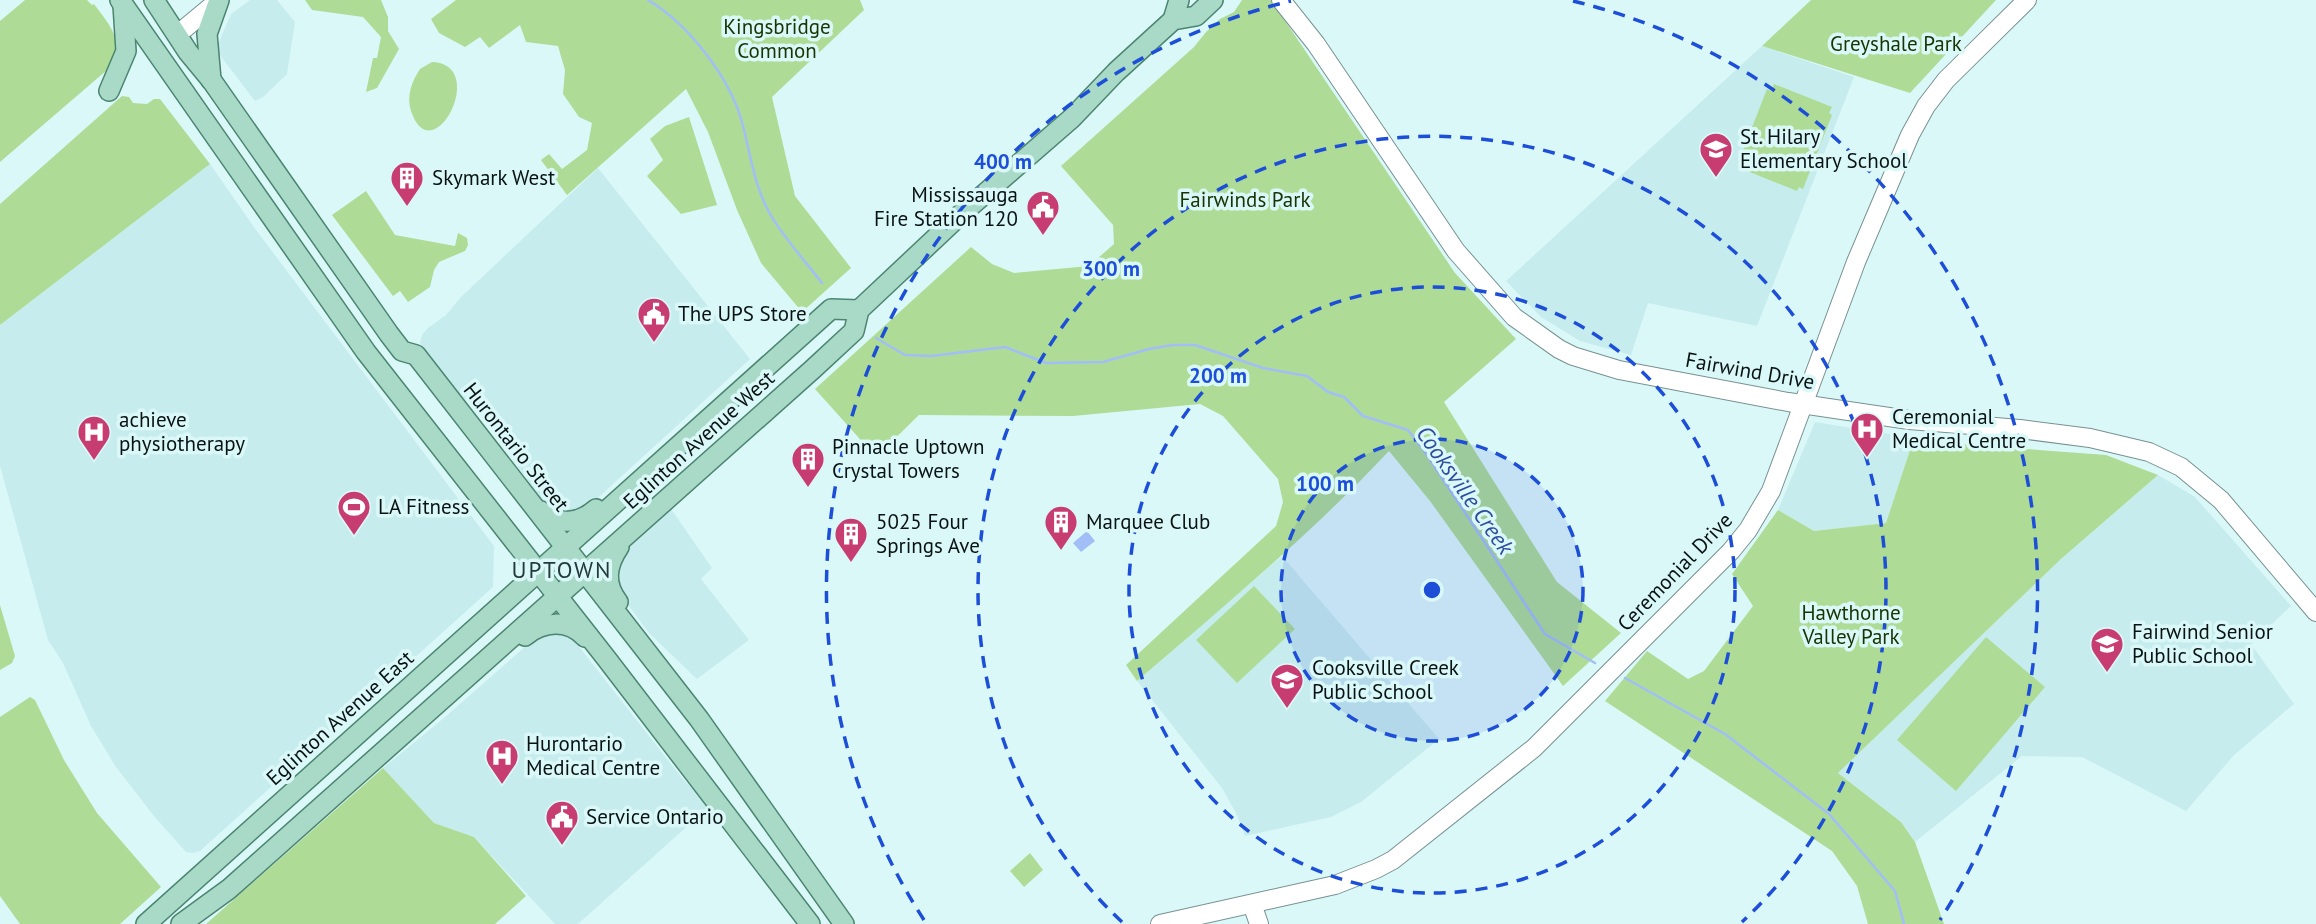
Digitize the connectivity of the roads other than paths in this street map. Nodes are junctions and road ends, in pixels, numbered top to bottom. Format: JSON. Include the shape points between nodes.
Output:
{"nodes":[{"id":1,"x":154,"y":0,"type":"edge"},
{"id":2,"x":219,"y":0,"type":"edge"},
{"id":3,"x":1179,"y":0,"type":"edge"},
{"id":4,"x":1213,"y":0,"type":"edge"},
{"id":5,"x":1281,"y":0,"type":"edge"},
{"id":6,"x":2027,"y":0,"type":"edge"},
{"id":7,"x":121,"y":2,"type":"edge"},
{"id":8,"x":1173,"y":20,"type":"junction"},
{"id":9,"x":178,"y":34,"type":"junction"},
{"id":10,"x":212,"y":81,"type":"junction"},
{"id":11,"x":109,"y":91,"type":"dead end"},
{"id":12,"x":859,"y":310,"type":"junction"},
{"id":13,"x":1802,"y":404,"type":"junction"},
{"id":14,"x":636,"y":483,"type":"junction"},
{"id":15,"x":522,"y":492,"type":"junction"},
{"id":16,"x":627,"y":535,"type":"junction"},
{"id":17,"x":565,"y":547,"type":"junction"},
{"id":18,"x":538,"y":571,"type":"junction"},
{"id":19,"x":585,"y":573,"type":"junction"},
{"id":20,"x":558,"y":597,"type":"junction"},
{"id":21,"x":2316,"y":612,"type":"edge"},
{"id":22,"x":627,"y":628,"type":"junction"},
{"id":23,"x":606,"y":658,"type":"junction"},
{"id":24,"x":486,"y":661,"type":"junction"},
{"id":25,"x":1252,"y":904,"type":"junction"},
{"id":26,"x":146,"y":924,"type":"edge"},
{"id":27,"x":181,"y":924,"type":"edge"},
{"id":28,"x":810,"y":924,"type":"edge"},
{"id":29,"x":844,"y":924,"type":"edge"},
{"id":30,"x":1160,"y":924,"type":"edge"},
{"id":31,"x":1259,"y":924,"type":"edge"}],
"edges":[{"from":1,"to":9,"type":"main road","name":"Hurontario Street"},
{"from":2,"to":9,"type":"street"},
{"from":2,"to":10,"type":"main road","via":[[207,34]]},
{"from":3,"to":8,"type":"main road"},
{"from":4,"to":8,"type":"main road","name":"Eglinton Avenue West","via":[[1196,16]]},
{"from":5,"to":13,"type":"street","name":"Fairwind Drive","via":[[1316,44],[1456,251],[1514,317],[1573,356],[1638,374]]},
{"from":6,"to":13,"type":"street","name":"Ceremonial Drive","via":[[1926,106],[1856,262]]},
{"from":7,"to":11,"type":"main road","via":[[126,51]]},
{"from":7,"to":18,"type":"main road","via":[[366,352]]},
{"from":8,"to":12,"type":"main road","name":"Eglinton Avenue West"},
{"from":9,"to":10,"type":"main road","name":"Hurontario Street"},
{"from":10,"to":15,"type":"main road","name":"Hurontario Street","via":[[389,334],[402,351],[416,355]]},
{"from":12,"to":14,"type":"main road","name":"Eglinton Avenue West","via":[[831,309]]},
{"from":12,"to":16,"type":"main road","name":"Eglinton Avenue West","via":[[854,331]]},
{"from":13,"to":21,"type":"street","name":"Fairwind Drive","via":[[2090,438],[2149,452],[2181,467],[2221,500]]},
{"from":13,"to":25,"type":"street","name":"Ceremonial Drive","via":[[1771,491],[1748,530],[1534,748],[1408,849],[1376,869],[1335,885]]},
{"from":14,"to":15,"type":"main road","via":[[622,485],[588,516],[572,521],[554,521]]},
{"from":14,"to":17,"type":"main road","name":"Eglinton Avenue West"},
{"from":15,"to":17,"type":"main road","name":"Hurontario Street"},
{"from":16,"to":19,"type":"main road","name":"Eglinton Avenue West"},
{"from":16,"to":22,"type":"main road","via":[[610,561],[608,575],[609,587],[626,612]]},
{"from":17,"to":18,"type":"main road","name":"Eglinton Avenue East"},
{"from":17,"to":19,"type":"main road","name":"Hurontario Street"},
{"from":18,"to":20,"type":"main road"},
{"from":18,"to":26,"type":"main road","name":"Eglinton Avenue East"},
{"from":19,"to":20,"type":"main road","name":"Eglinton Avenue West"},
{"from":19,"to":22,"type":"main road","name":"Hurontario Street"},
{"from":20,"to":23,"type":"main road"},
{"from":20,"to":24,"type":"main road"},
{"from":22,"to":29,"type":"main road","name":"Hurontario Street","via":[[699,719]]},
{"from":23,"to":24,"type":"main road","via":[[579,630],[551,624],[541,625],[503,656]]},
{"from":23,"to":28,"type":"main road"},
{"from":24,"to":27,"type":"main road","via":[[229,889]]},
{"from":25,"to":30,"type":"street","name":"Ceremonial Drive"},
{"from":25,"to":31,"type":"street"}]}
